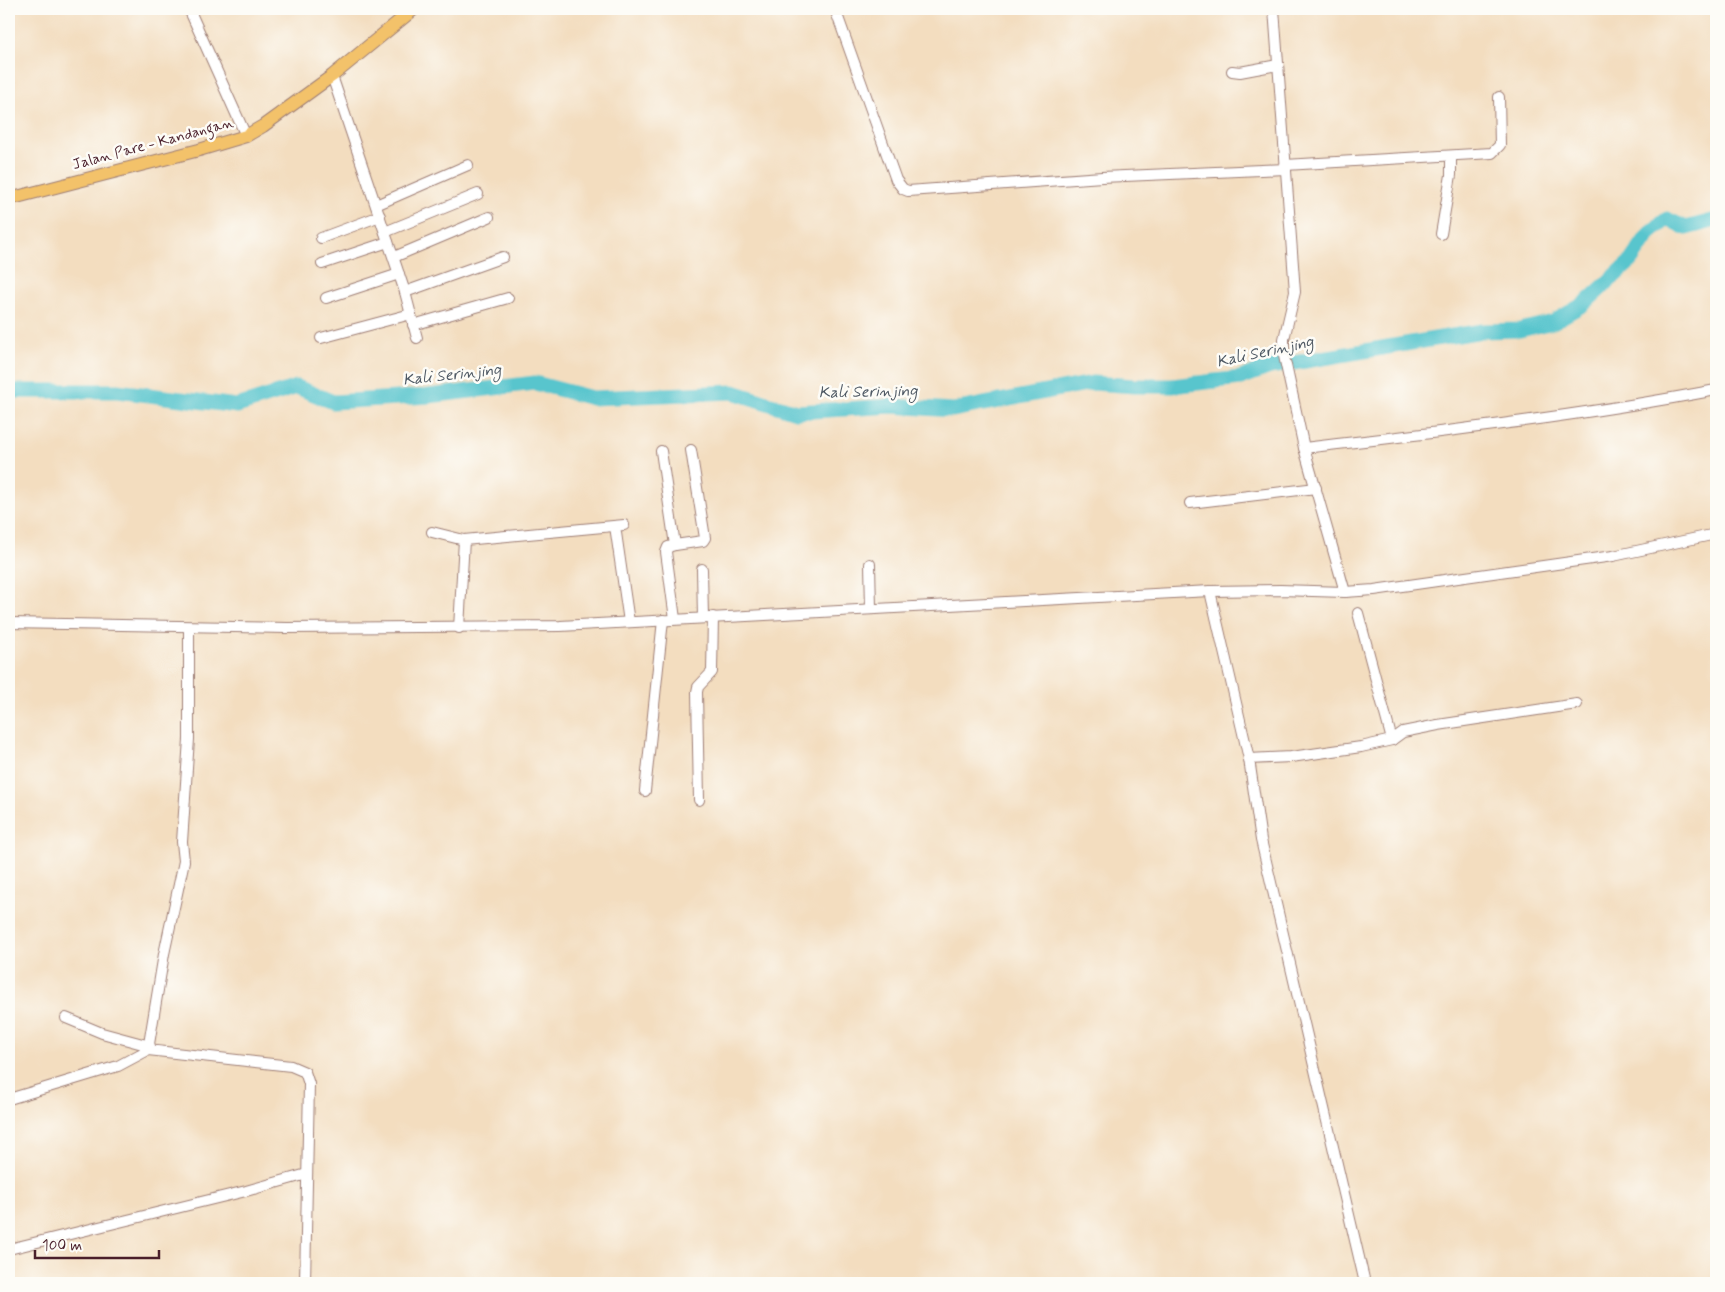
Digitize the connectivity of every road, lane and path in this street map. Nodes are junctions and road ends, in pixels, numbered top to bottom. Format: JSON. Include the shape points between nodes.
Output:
{"nodes":[{"id":1,"x":189,"y":9,"type":"edge"},
{"id":2,"x":414,"y":9,"type":"edge"},
{"id":3,"x":835,"y":9,"type":"edge"},
{"id":4,"x":1274,"y":9,"type":"edge"},
{"id":5,"x":1278,"y":65,"type":"junction"},
{"id":6,"x":1232,"y":71,"type":"dead end"},
{"id":7,"x":332,"y":76,"type":"junction"},
{"id":8,"x":1499,"y":97,"type":"dead end"},
{"id":9,"x":246,"y":136,"type":"junction"},
{"id":10,"x":1451,"y":156,"type":"junction"},
{"id":11,"x":468,"y":165,"type":"dead end"},
{"id":12,"x":1286,"y":167,"type":"junction"},
{"id":13,"x":478,"y":194,"type":"dead end"},
{"id":14,"x":9,"y":199,"type":"edge"},
{"id":15,"x":376,"y":205,"type":"junction"},
{"id":16,"x":380,"y":216,"type":"junction"},
{"id":17,"x":489,"y":217,"type":"dead end"},
{"id":18,"x":1441,"y":234,"type":"dead end"},
{"id":19,"x":387,"y":236,"type":"junction"},
{"id":20,"x":321,"y":238,"type":"dead end"},
{"id":21,"x":394,"y":257,"type":"junction"},
{"id":22,"x":503,"y":257,"type":"dead end"},
{"id":23,"x":322,"y":264,"type":"dead end"},
{"id":24,"x":399,"y":274,"type":"junction"},
{"id":25,"x":405,"y":292,"type":"junction"},
{"id":26,"x":326,"y":298,"type":"dead end"},
{"id":27,"x":508,"y":298,"type":"dead end"},
{"id":28,"x":411,"y":314,"type":"junction"},
{"id":29,"x":413,"y":325,"type":"junction"},
{"id":30,"x":320,"y":338,"type":"dead end"},
{"id":31,"x":417,"y":338,"type":"dead end"},
{"id":32,"x":1716,"y":390,"type":"edge"},
{"id":33,"x":1304,"y":448,"type":"junction"},
{"id":34,"x":691,"y":450,"type":"dead end"},
{"id":35,"x":661,"y":451,"type":"dead end"},
{"id":36,"x":1316,"y":488,"type":"junction"},
{"id":37,"x":1190,"y":503,"type":"dead end"},
{"id":38,"x":432,"y":532,"type":"dead end"},
{"id":39,"x":1716,"y":534,"type":"edge"},
{"id":40,"x":464,"y":540,"type":"junction"},
{"id":41,"x":675,"y":545,"type":"junction"},
{"id":42,"x":870,"y":564,"type":"dead end"},
{"id":43,"x":702,"y":569,"type":"dead end"},
{"id":44,"x":1210,"y":591,"type":"junction"},
{"id":45,"x":1345,"y":592,"type":"junction"},
{"id":46,"x":871,"y":608,"type":"junction"},
{"id":47,"x":1358,"y":613,"type":"dead end"},
{"id":48,"x":708,"y":617,"type":"junction"},
{"id":49,"x":675,"y":619,"type":"junction"},
{"id":50,"x":663,"y":620,"type":"junction"},
{"id":51,"x":630,"y":622,"type":"junction"},
{"id":52,"x":9,"y":623,"type":"edge"},
{"id":53,"x":189,"y":627,"type":"junction"},
{"id":54,"x":459,"y":628,"type":"junction"},
{"id":55,"x":1577,"y":704,"type":"dead end"},
{"id":56,"x":1392,"y":740,"type":"junction"},
{"id":57,"x":1249,"y":759,"type":"junction"},
{"id":58,"x":645,"y":790,"type":"dead end"},
{"id":59,"x":699,"y":800,"type":"dead end"},
{"id":60,"x":66,"y":1018,"type":"dead end"},
{"id":61,"x":149,"y":1048,"type":"junction"},
{"id":62,"x":9,"y":1099,"type":"edge"},
{"id":63,"x":308,"y":1174,"type":"junction"},
{"id":64,"x":9,"y":1249,"type":"edge"},
{"id":65,"x":305,"y":1283,"type":"edge"},
{"id":66,"x":1364,"y":1283,"type":"edge"}],
"edges":[{"from":1,"to":9,"type":"street"},
{"from":2,"to":7,"type":"main road","name":"Jalan Pare - Kandangan"},
{"from":3,"to":12,"type":"street","via":[[896,180],[908,192],[1064,179]]},
{"from":4,"to":5,"type":"street"},
{"from":5,"to":6,"type":"street"},
{"from":5,"to":12,"type":"street"},
{"from":7,"to":9,"type":"main road","name":"Jalan Pare - Kandangan"},
{"from":7,"to":15,"type":"street"},
{"from":8,"to":10,"type":"street","via":[[1498,148],[1488,154]]},
{"from":9,"to":14,"type":"main road","name":"Jalan Pare - Kandangan"},
{"from":10,"to":12,"type":"street"},
{"from":10,"to":18,"type":"street"},
{"from":11,"to":15,"type":"street"},
{"from":12,"to":33,"type":"street","via":[[1295,292],[1284,339],[1284,356]]},
{"from":13,"to":19,"type":"street"},
{"from":15,"to":16,"type":"street"},
{"from":16,"to":19,"type":"street"},
{"from":16,"to":20,"type":"street"},
{"from":17,"to":21,"type":"street"},
{"from":19,"to":21,"type":"street"},
{"from":19,"to":23,"type":"street"},
{"from":21,"to":24,"type":"street"},
{"from":22,"to":25,"type":"street"},
{"from":24,"to":25,"type":"street"},
{"from":24,"to":26,"type":"street"},
{"from":25,"to":28,"type":"street"},
{"from":27,"to":29,"type":"street"},
{"from":28,"to":29,"type":"street"},
{"from":28,"to":30,"type":"street"},
{"from":29,"to":31,"type":"street"},
{"from":32,"to":33,"type":"street","via":[[1631,406]]},
{"from":33,"to":36,"type":"street"},
{"from":34,"to":41,"type":"street","via":[[705,538]]},
{"from":35,"to":41,"type":"street"},
{"from":36,"to":37,"type":"street"},
{"from":36,"to":45,"type":"street"},
{"from":38,"to":40,"type":"street"},
{"from":39,"to":45,"type":"street","via":[[1613,556]]},
{"from":40,"to":51,"type":"street","via":[[620,525]]},
{"from":40,"to":54,"type":"street"},
{"from":41,"to":49,"type":"street","via":[[668,547],[666,552]]},
{"from":42,"to":46,"type":"street"},
{"from":43,"to":48,"type":"street"},
{"from":44,"to":45,"type":"street"},
{"from":44,"to":46,"type":"street"},
{"from":44,"to":57,"type":"street"},
{"from":46,"to":48,"type":"street"},
{"from":47,"to":56,"type":"street"},
{"from":48,"to":49,"type":"street"},
{"from":48,"to":59,"type":"street","via":[[712,672],[697,692]]},
{"from":49,"to":50,"type":"street"},
{"from":50,"to":51,"type":"street"},
{"from":50,"to":58,"type":"street"},
{"from":51,"to":54,"type":"street"},
{"from":52,"to":53,"type":"street"},
{"from":53,"to":54,"type":"street"},
{"from":53,"to":61,"type":"street","via":[[190,739],[182,842],[184,861],[164,954]]},
{"from":55,"to":56,"type":"street","via":[[1438,725],[1403,732]]},
{"from":56,"to":57,"type":"street","via":[[1291,757]]},
{"from":57,"to":66,"type":"street","via":[[1261,840]]},
{"from":60,"to":61,"type":"street"},
{"from":61,"to":62,"type":"street","via":[[118,1066]]},
{"from":61,"to":63,"type":"street","via":[[286,1065],[303,1070],[309,1084]]},
{"from":63,"to":64,"type":"street"},
{"from":63,"to":65,"type":"street"}]}
